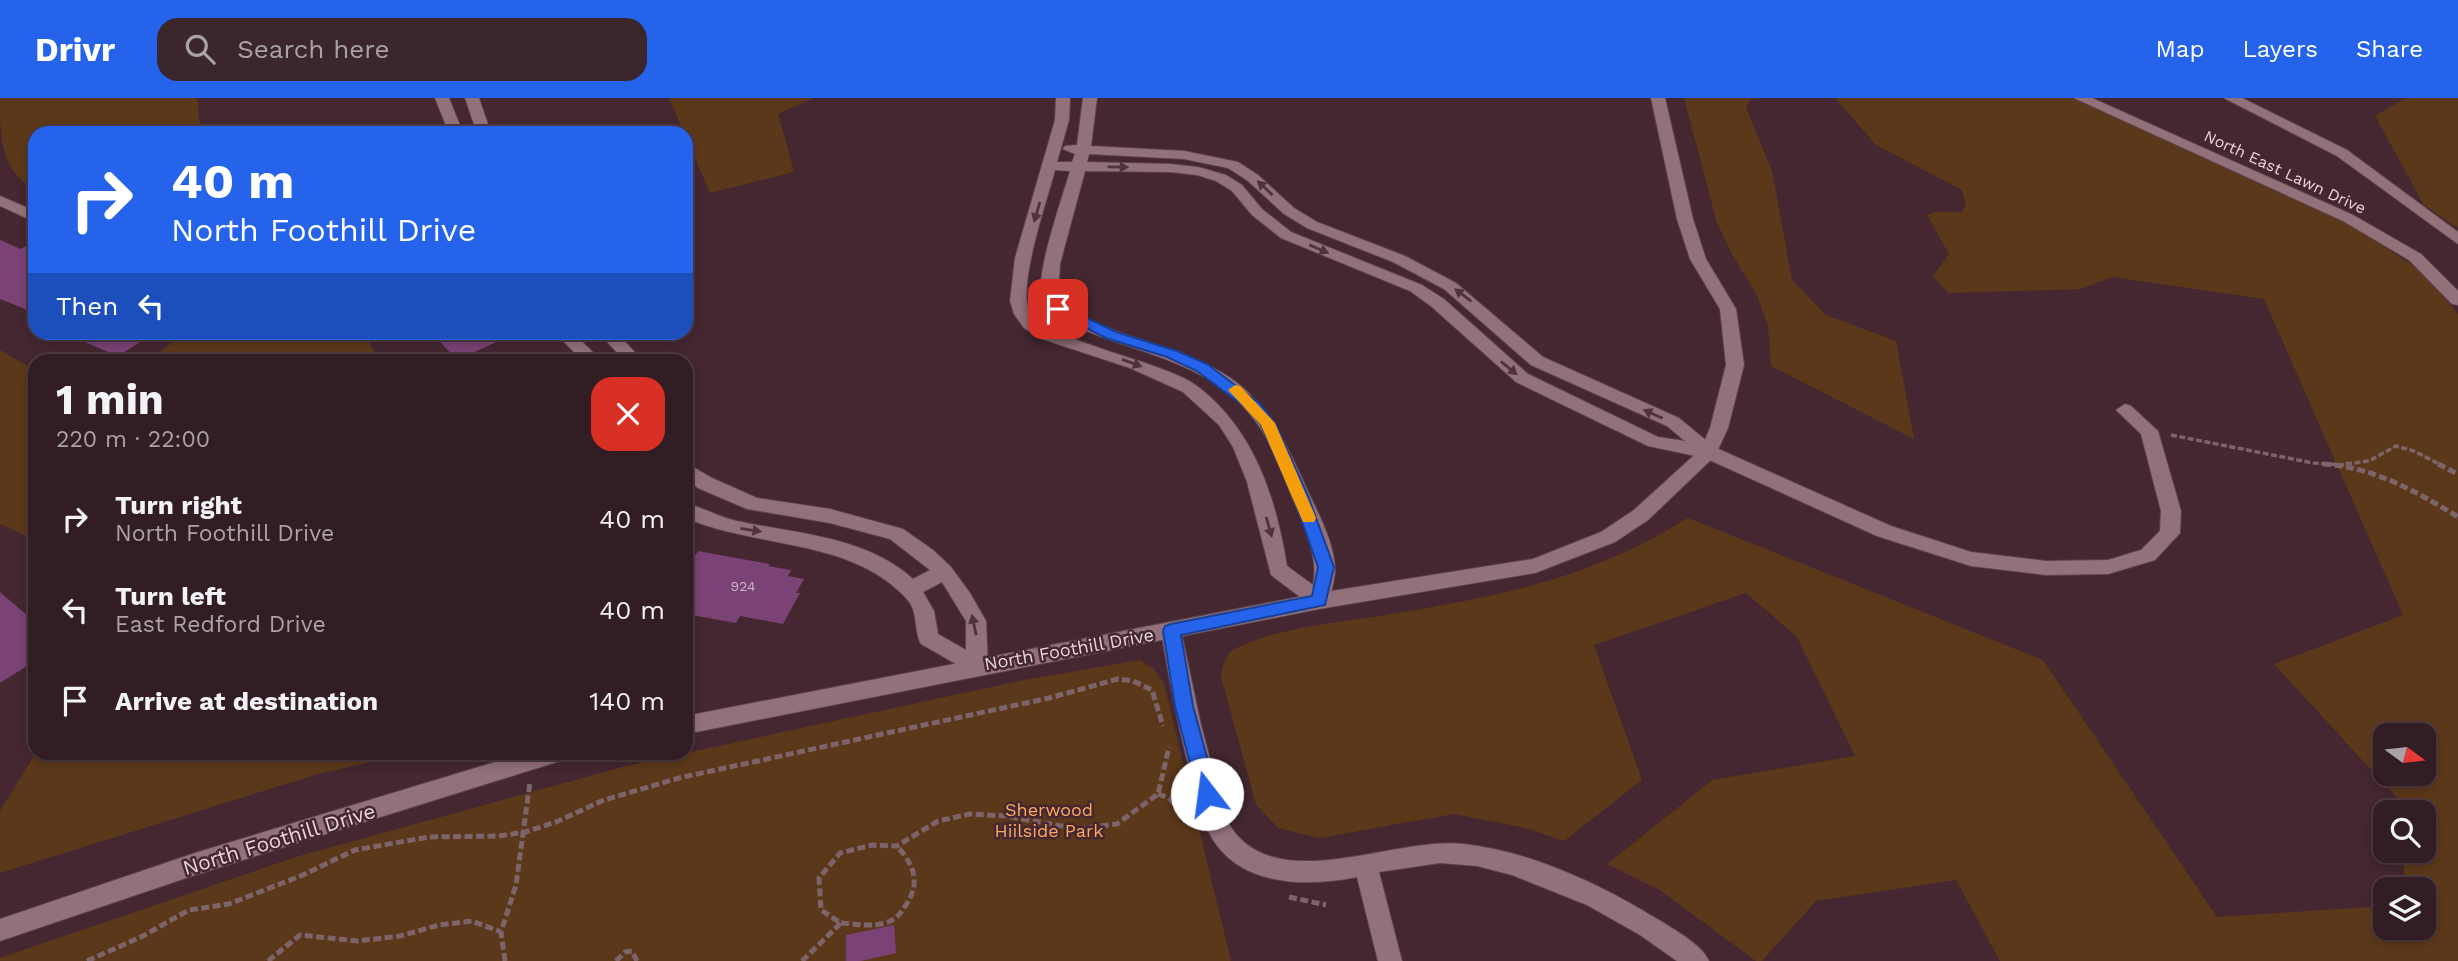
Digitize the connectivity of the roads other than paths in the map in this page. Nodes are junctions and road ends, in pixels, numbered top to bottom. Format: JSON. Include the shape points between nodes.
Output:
{"nodes":[{"id":1,"x":442,"y":98,"type":"edge"},
{"id":2,"x":472,"y":98,"type":"edge"},
{"id":3,"x":1063,"y":98,"type":"edge"},
{"id":4,"x":1090,"y":98,"type":"edge"},
{"id":5,"x":1658,"y":98,"type":"edge"},
{"id":6,"x":2081,"y":98,"type":"edge"},
{"id":7,"x":2231,"y":98,"type":"edge"},
{"id":8,"x":453,"y":126,"type":"edge"},
{"id":9,"x":482,"y":126,"type":"edge"},
{"id":10,"x":1054,"y":148,"type":"junction"},
{"id":11,"x":1080,"y":158,"type":"junction"},
{"id":12,"x":1049,"y":166,"type":"junction"},
{"id":13,"x":0,"y":200,"type":"edge"},
{"id":14,"x":28,"y":214,"type":"edge"},
{"id":15,"x":2458,"y":239,"type":"edge"},
{"id":16,"x":2458,"y":300,"type":"edge"},
{"id":17,"x":570,"y":340,"type":"edge"},
{"id":18,"x":614,"y":340,"type":"edge"},
{"id":19,"x":585,"y":354,"type":"edge"},
{"id":20,"x":627,"y":354,"type":"edge"},
{"id":21,"x":2124,"y":410,"type":"dead end"},
{"id":22,"x":1709,"y":452,"type":"junction"},
{"id":23,"x":693,"y":474,"type":"edge"},
{"id":24,"x":693,"y":513,"type":"edge"},
{"id":25,"x":943,"y":572,"type":"junction"},
{"id":26,"x":909,"y":590,"type":"junction"},
{"id":27,"x":1319,"y":601,"type":"junction"},
{"id":28,"x":1171,"y":631,"type":"junction"},
{"id":29,"x":977,"y":666,"type":"junction"},
{"id":30,"x":693,"y":724,"type":"edge"},
{"id":31,"x":536,"y":760,"type":"edge"},
{"id":32,"x":1365,"y":863,"type":"junction"},
{"id":33,"x":0,"y":930,"type":"edge"},
{"id":34,"x":1390,"y":961,"type":"edge"},
{"id":35,"x":1697,"y":961,"type":"edge"}],
"edges":[{"from":1,"to":8,"type":"street"},
{"from":2,"to":9,"type":"street"},
{"from":3,"to":10,"type":"street"},
{"from":4,"to":11,"type":"street"},
{"from":5,"to":22,"type":"street","via":[[1698,259],[1728,309],[1735,365]]},
{"from":6,"to":16,"type":"street","name":"North East Lawn Drive","via":[[2348,218],[2415,257]]},
{"from":7,"to":15,"type":"street","via":[[2342,153]]},
{"from":10,"to":11,"type":"street"},
{"from":10,"to":12,"type":"street"},
{"from":11,"to":12,"type":"street"},
{"from":11,"to":22,"type":"street","one_way":true,"via":[[1198,171],[1222,178],[1286,235],[1416,288],[1522,378],[1654,442]]},
{"from":22,"to":11,"type":"street","one_way":true,"via":[[1673,422],[1537,361],[1450,286],[1399,258],[1312,225],[1233,165],[1184,155]]},
{"from":11,"to":27,"type":"street","via":[[1055,256],[1048,292],[1051,300],[1058,309],[1100,330],[1202,368],[1254,407],[1268,423],[1301,496],[1326,567]]},
{"from":12,"to":27,"type":"street","one_way":true,"via":[[1023,258],[1018,301],[1022,314],[1048,335],[1136,364],[1189,388],[1217,413],[1247,458],[1273,538],[1278,570]]},
{"from":13,"to":14,"type":"street"},
{"from":17,"to":19,"type":"street"},
{"from":18,"to":20,"type":"street"},
{"from":21,"to":22,"type":"street","via":[[2150,431],[2171,511],[2170,533],[2148,555],[2108,567],[2046,568],[1971,559],[1884,531]]},
{"from":22,"to":27,"type":"street","name":"North Foothill Drive","via":[[1641,514],[1578,551],[1535,566]]},
{"from":23,"to":25,"type":"street","via":[[754,504],[830,516],[896,534]]},
{"from":24,"to":26,"type":"street","one_way":true,"via":[[736,528],[847,550],[876,563]]},
{"from":25,"to":26,"type":"street"},
{"from":29,"to":25,"type":"street","one_way":true,"via":[[976,621]]},
{"from":26,"to":29,"type":"street","via":[[923,608],[928,638]]},
{"from":27,"to":28,"type":"street","name":"North Foothill Drive"},
{"from":28,"to":29,"type":"street","name":"North Foothill Drive"},
{"from":28,"to":32,"type":"street","via":[[1184,706],[1213,816],[1226,839],[1248,858],[1290,873]]},
{"from":29,"to":30,"type":"street","name":"North Foothill Drive"},
{"from":31,"to":33,"type":"street","name":"North Foothill Drive","via":[[195,864]]},
{"from":32,"to":34,"type":"street"},
{"from":32,"to":35,"type":"street","via":[[1429,852],[1482,857],[1527,869],[1645,925]]}]}
